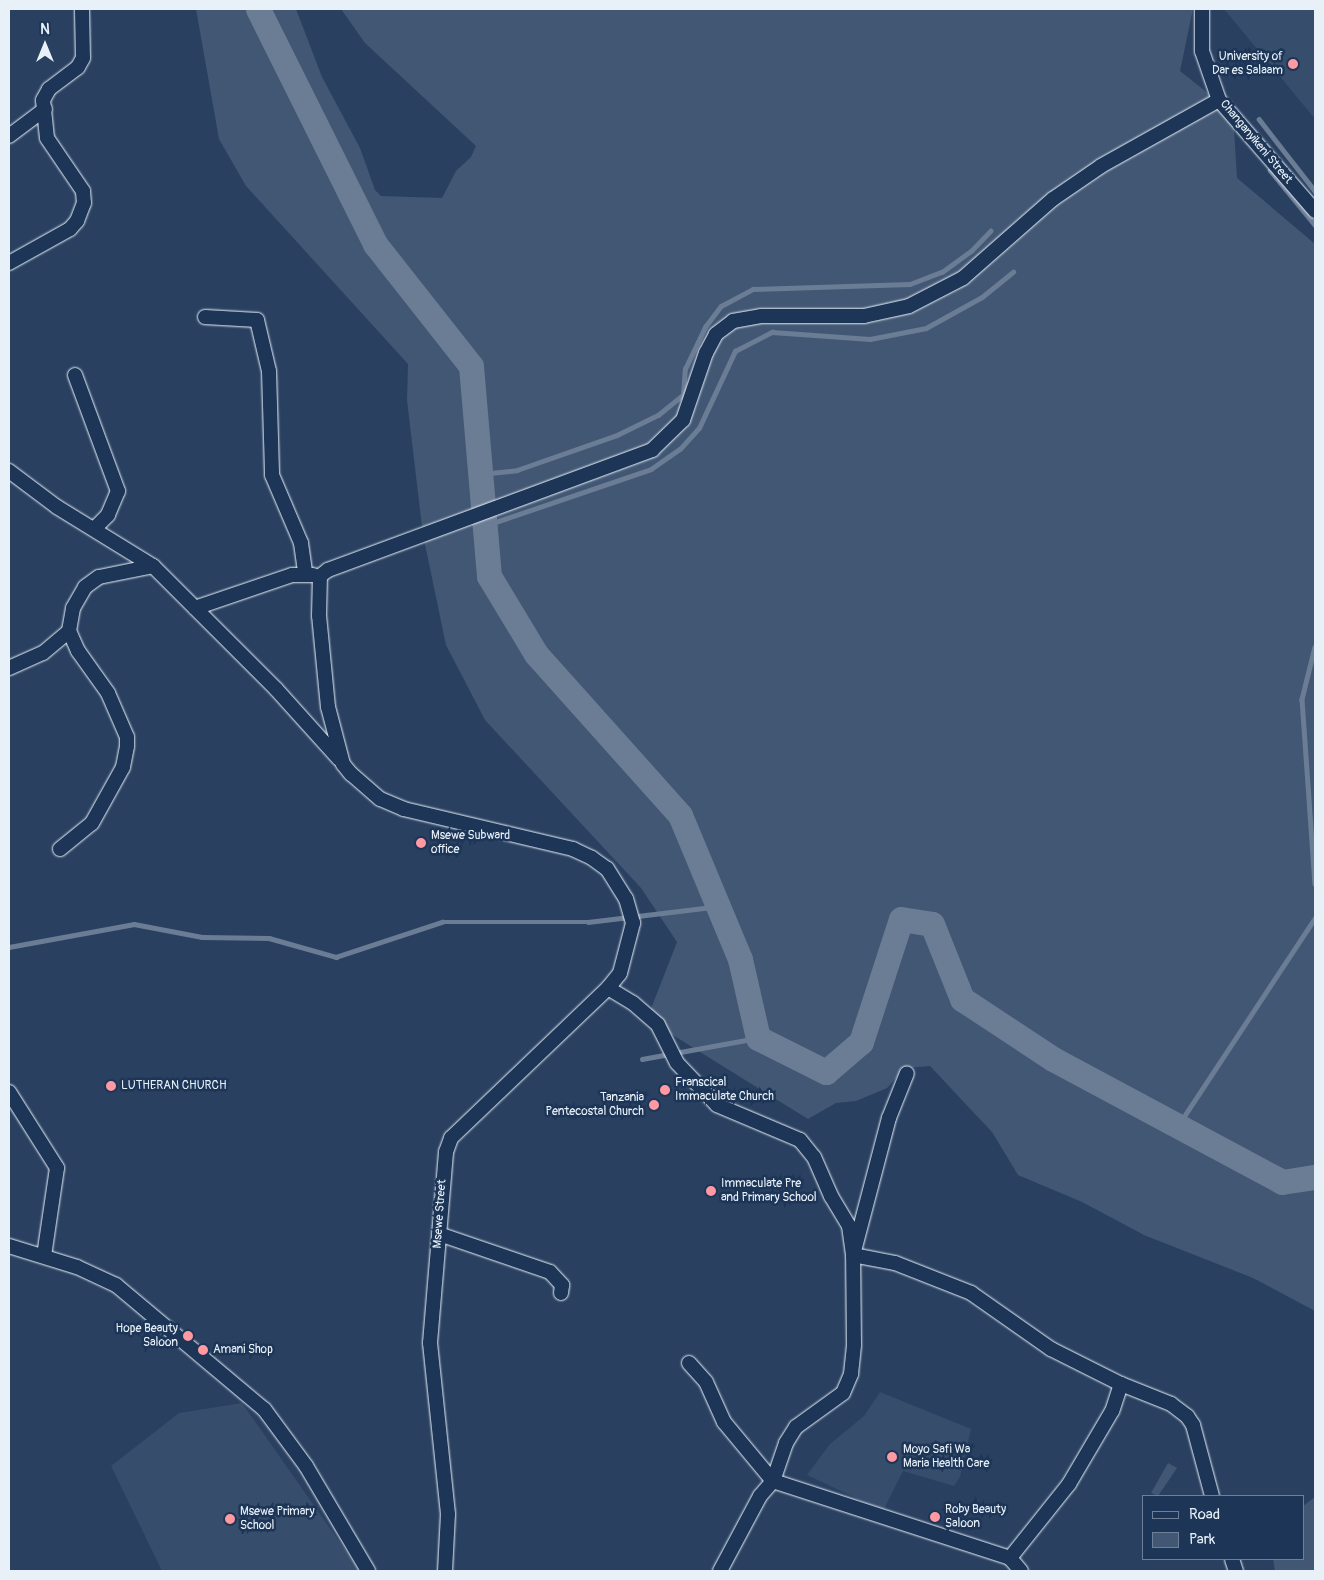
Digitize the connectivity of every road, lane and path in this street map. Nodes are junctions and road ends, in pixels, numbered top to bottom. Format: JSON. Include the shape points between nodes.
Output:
{"nodes":[{"id":1,"x":82,"y":9,"type":"edge"},
{"id":2,"x":1202,"y":9,"type":"edge"},
{"id":3,"x":1219,"y":100,"type":"junction"},
{"id":4,"x":45,"y":109,"type":"junction"},
{"id":5,"x":9,"y":136,"type":"edge"},
{"id":6,"x":1315,"y":211,"type":"edge"},
{"id":7,"x":9,"y":263,"type":"edge"},
{"id":8,"x":205,"y":317,"type":"dead end"},
{"id":9,"x":75,"y":374,"type":"dead end"},
{"id":10,"x":9,"y":471,"type":"edge"},
{"id":11,"x":94,"y":529,"type":"junction"},
{"id":12,"x":153,"y":566,"type":"junction"},
{"id":13,"x":305,"y":572,"type":"junction"},
{"id":14,"x":320,"y":576,"type":"junction"},
{"id":15,"x":195,"y":608,"type":"junction"},
{"id":16,"x":69,"y":631,"type":"junction"},
{"id":17,"x":9,"y":668,"type":"edge"},
{"id":18,"x":343,"y":764,"type":"junction"},
{"id":19,"x":60,"y":849,"type":"dead end"},
{"id":20,"x":608,"y":988,"type":"junction"},
{"id":21,"x":907,"y":1073,"type":"dead end"},
{"id":22,"x":9,"y":1092,"type":"edge"},
{"id":23,"x":439,"y":1234,"type":"junction"},
{"id":24,"x":9,"y":1246,"type":"edge"},
{"id":25,"x":853,"y":1255,"type":"junction"},
{"id":26,"x":44,"y":1256,"type":"junction"},
{"id":27,"x":561,"y":1293,"type":"dead end"},
{"id":28,"x":689,"y":1363,"type":"dead end"},
{"id":29,"x":1120,"y":1384,"type":"junction"},
{"id":30,"x":773,"y":1481,"type":"junction"},
{"id":31,"x":1212,"y":1495,"type":"edge"},
{"id":32,"x":1010,"y":1558,"type":"junction"},
{"id":33,"x":368,"y":1571,"type":"edge"},
{"id":34,"x":445,"y":1571,"type":"edge"},
{"id":35,"x":720,"y":1571,"type":"edge"},
{"id":36,"x":1021,"y":1571,"type":"edge"}],
"edges":[{"from":1,"to":4,"type":"street","via":[[83,58],[78,67],[50,89],[43,100]]},
{"from":2,"to":3,"type":"street","name":"Changanyikeni Street","via":[[1202,51]]},
{"from":3,"to":6,"type":"street","name":"Changanyikeni Street"},
{"from":3,"to":14,"type":"street","via":[[1101,166],[1053,199],[963,278],[909,306],[864,316],[761,316],[733,321],[716,334],[706,353],[683,420],[669,438],[652,450],[328,570]]},
{"from":4,"to":5,"type":"street"},
{"from":4,"to":7,"type":"street","via":[[47,138],[83,191],[84,203],[70,229]]},
{"from":8,"to":13,"type":"street","via":[[256,320],[269,371],[272,475],[299,535]]},
{"from":9,"to":11,"type":"street","via":[[118,491],[108,515]]},
{"from":10,"to":11,"type":"street","via":[[57,507]]},
{"from":11,"to":12,"type":"street"},
{"from":12,"to":15,"type":"street"},
{"from":12,"to":16,"type":"street","via":[[99,576],[85,587],[73,608]]},
{"from":13,"to":14,"type":"street"},
{"from":13,"to":15,"type":"street"},
{"from":14,"to":18,"type":"street","via":[[319,616],[328,707]]},
{"from":15,"to":18,"type":"street","via":[[310,725]]},
{"from":16,"to":17,"type":"street","via":[[43,653]]},
{"from":16,"to":19,"type":"street","via":[[78,652],[108,693],[127,737],[127,746],[123,767],[92,823]]},
{"from":18,"to":20,"type":"street","name":"Msewe Street","via":[[374,794],[404,809],[579,852],[607,870],[630,907],[632,929],[620,973]]},
{"from":20,"to":23,"type":"street","name":"Msewe Street","via":[[451,1138],[443,1166]]},
{"from":20,"to":25,"type":"street","via":[[633,1003],[658,1025],[677,1062],[717,1106],[800,1140],[814,1157],[849,1226]]},
{"from":21,"to":25,"type":"street","via":[[889,1118]]},
{"from":22,"to":26,"type":"street","via":[[57,1168]]},
{"from":23,"to":27,"type":"street","via":[[550,1272],[562,1285]]},
{"from":23,"to":34,"type":"street","name":"Msewe Street","via":[[430,1343],[448,1514]]},
{"from":24,"to":26,"type":"street"},
{"from":25,"to":29,"type":"street","via":[[895,1263],[971,1293],[1051,1349]]},
{"from":25,"to":30,"type":"street","via":[[851,1374],[843,1393],[796,1427],[777,1461]]},
{"from":26,"to":33,"type":"street","via":[[116,1285],[264,1409],[306,1466]]},
{"from":28,"to":30,"type":"street","via":[[706,1382],[724,1422]]},
{"from":29,"to":31,"type":"street","via":[[1170,1404],[1187,1416],[1193,1425]]},
{"from":29,"to":32,"type":"street","via":[[1112,1411],[1069,1484]]},
{"from":30,"to":32,"type":"street"},
{"from":30,"to":35,"type":"street","via":[[760,1496]]},
{"from":32,"to":36,"type":"street"}]}
